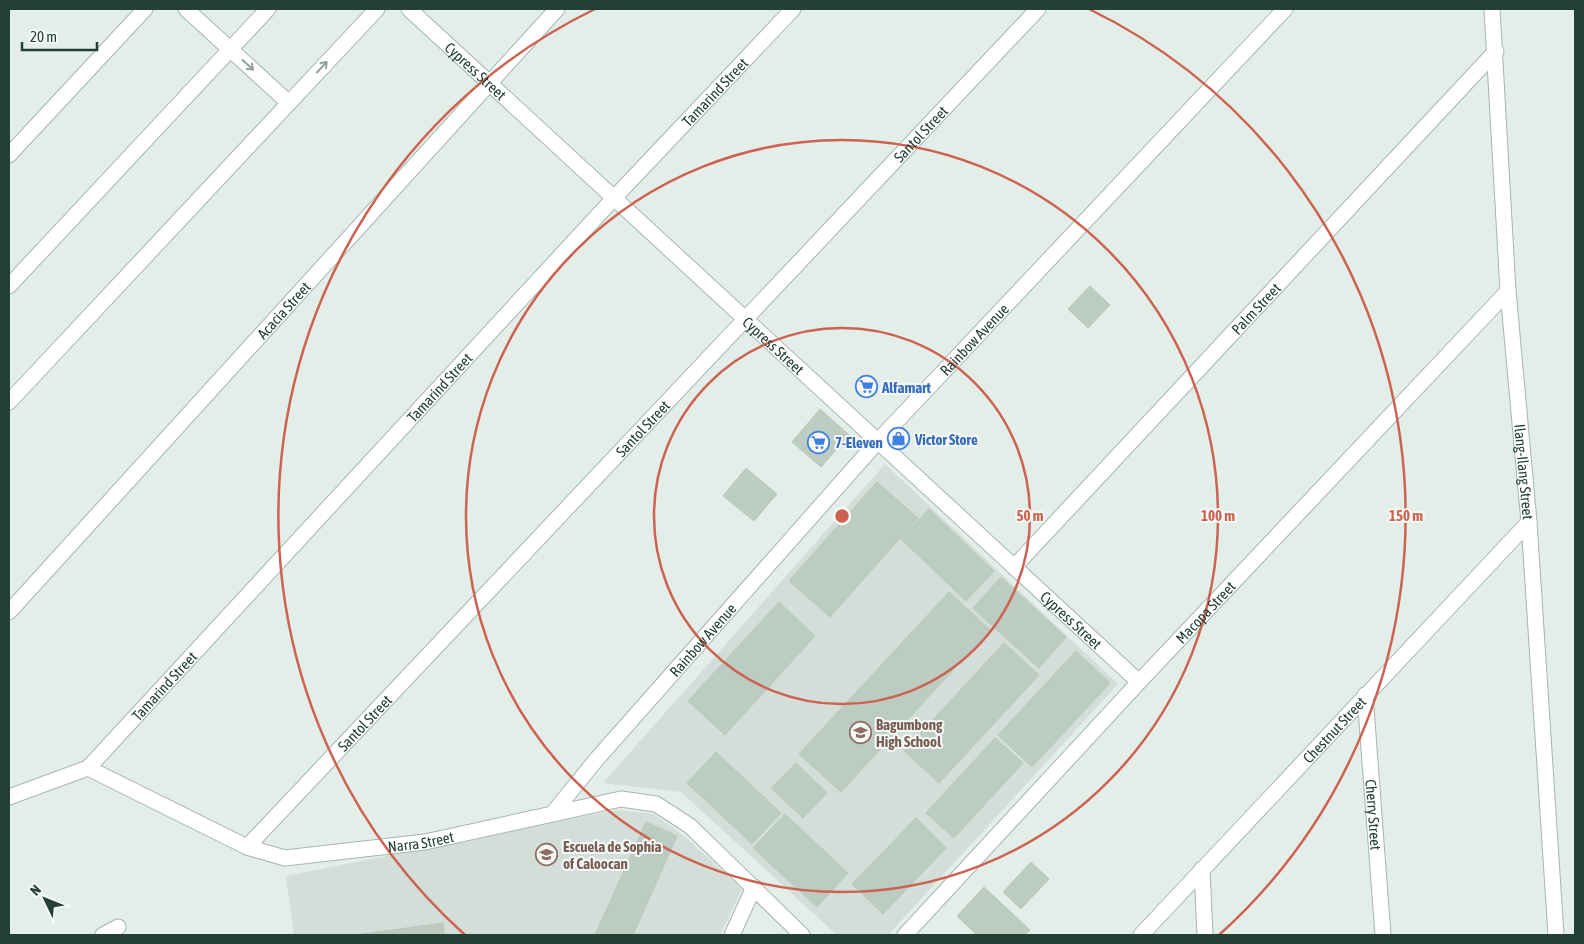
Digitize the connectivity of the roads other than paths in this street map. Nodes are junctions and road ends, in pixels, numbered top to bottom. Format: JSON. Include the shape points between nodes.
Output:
{"nodes":[{"id":1,"x":145,"y":9,"type":"edge"},
{"id":2,"x":186,"y":9,"type":"edge"},
{"id":3,"x":268,"y":9,"type":"edge"},
{"id":4,"x":377,"y":9,"type":"edge"},
{"id":5,"x":409,"y":9,"type":"edge"},
{"id":6,"x":557,"y":9,"type":"edge"},
{"id":7,"x":793,"y":9,"type":"edge"},
{"id":8,"x":1038,"y":9,"type":"edge"},
{"id":9,"x":1285,"y":9,"type":"edge"},
{"id":10,"x":1492,"y":9,"type":"edge"},
{"id":11,"x":230,"y":49,"type":"junction"},
{"id":12,"x":1496,"y":51,"type":"junction"},
{"id":13,"x":489,"y":83,"type":"junction"},
{"id":14,"x":289,"y":103,"type":"junction"},
{"id":15,"x":9,"y":154,"type":"edge"},
{"id":16,"x":614,"y":198,"type":"junction"},
{"id":17,"x":9,"y":286,"type":"edge"},
{"id":18,"x":1508,"y":291,"type":"junction"},
{"id":19,"x":745,"y":318,"type":"junction"},
{"id":20,"x":9,"y":402,"type":"edge"},
{"id":21,"x":878,"y":441,"type":"junction"},
{"id":22,"x":1529,"y":522,"type":"junction"},
{"id":23,"x":1014,"y":567,"type":"junction"},
{"id":24,"x":9,"y":612,"type":"edge"},
{"id":25,"x":1139,"y":682,"type":"junction"},
{"id":26,"x":1365,"y":695,"type":"junction"},
{"id":27,"x":88,"y":768,"type":"junction"},
{"id":28,"x":9,"y":796,"type":"edge"},
{"id":29,"x":553,"y":813,"type":"junction"},
{"id":30,"x":247,"y":847,"type":"junction"},
{"id":31,"x":1202,"y":869,"type":"junction"},
{"id":32,"x":754,"y":887,"type":"junction"},
{"id":33,"x":118,"y":927,"type":"dead end"},
{"id":34,"x":103,"y":935,"type":"edge"},
{"id":35,"x":732,"y":935,"type":"edge"},
{"id":36,"x":802,"y":935,"type":"edge"},
{"id":37,"x":904,"y":935,"type":"edge"},
{"id":38,"x":1141,"y":935,"type":"edge"},
{"id":39,"x":1205,"y":935,"type":"edge"},
{"id":40,"x":1383,"y":935,"type":"edge"},
{"id":41,"x":1556,"y":935,"type":"edge"}],
"edges":[{"from":1,"to":15,"type":"street"},
{"from":2,"to":11,"type":"street"},
{"from":3,"to":11,"type":"street"},
{"from":14,"to":4,"type":"street","one_way":true},
{"from":5,"to":13,"type":"street","name":"Cypress Street"},
{"from":6,"to":13,"type":"street","name":"Acacia Street"},
{"from":7,"to":16,"type":"street","name":"Tamarind Street"},
{"from":8,"to":19,"type":"street","name":"Santol Street"},
{"from":9,"to":21,"type":"street","name":"Rainbow Avenue"},
{"from":10,"to":12,"type":"street","name":"Ilang-Ilang Street"},
{"from":11,"to":14,"type":"street","one_way":true},
{"from":11,"to":17,"type":"street"},
{"from":12,"to":18,"type":"street","name":"Ilang-Ilang Street"},
{"from":12,"to":23,"type":"street","name":"Palm Street"},
{"from":13,"to":16,"type":"street","name":"Cypress Street"},
{"from":13,"to":24,"type":"street","name":"Acacia Street"},
{"from":14,"to":20,"type":"street"},
{"from":16,"to":19,"type":"street","name":"Cypress Street"},
{"from":16,"to":27,"type":"street","name":"Tamarind Street"},
{"from":18,"to":22,"type":"street","name":"Ilang-Ilang Street"},
{"from":18,"to":25,"type":"street","name":"Macopa Street"},
{"from":19,"to":21,"type":"street","name":"Cypress Street"},
{"from":19,"to":30,"type":"street","name":"Santol Street"},
{"from":21,"to":23,"type":"street","name":"Cypress Street"},
{"from":21,"to":29,"type":"street","name":"Rainbow Avenue"},
{"from":22,"to":26,"type":"street","name":"Chestnut Street"},
{"from":22,"to":41,"type":"street","name":"Ilang-Ilang Street"},
{"from":23,"to":25,"type":"street","name":"Cypress Street"},
{"from":25,"to":37,"type":"street","name":"Macopa Street"},
{"from":26,"to":31,"type":"street","name":"Chestnut Street"},
{"from":26,"to":40,"type":"street","name":"Cherry Street"},
{"from":27,"to":28,"type":"street"},
{"from":27,"to":30,"type":"street","name":"Narra Street"},
{"from":29,"to":30,"type":"street","name":"Narra Street","via":[[424,842],[285,858]]},
{"from":29,"to":32,"type":"street","name":"Narra Street","via":[[621,799],[656,804],[690,826]]},
{"from":31,"to":38,"type":"street","name":"Chestnut Street"},
{"from":31,"to":39,"type":"street"},
{"from":32,"to":35,"type":"street"},
{"from":32,"to":36,"type":"street","name":"Narra Street"},
{"from":33,"to":34,"type":"street"}]}
